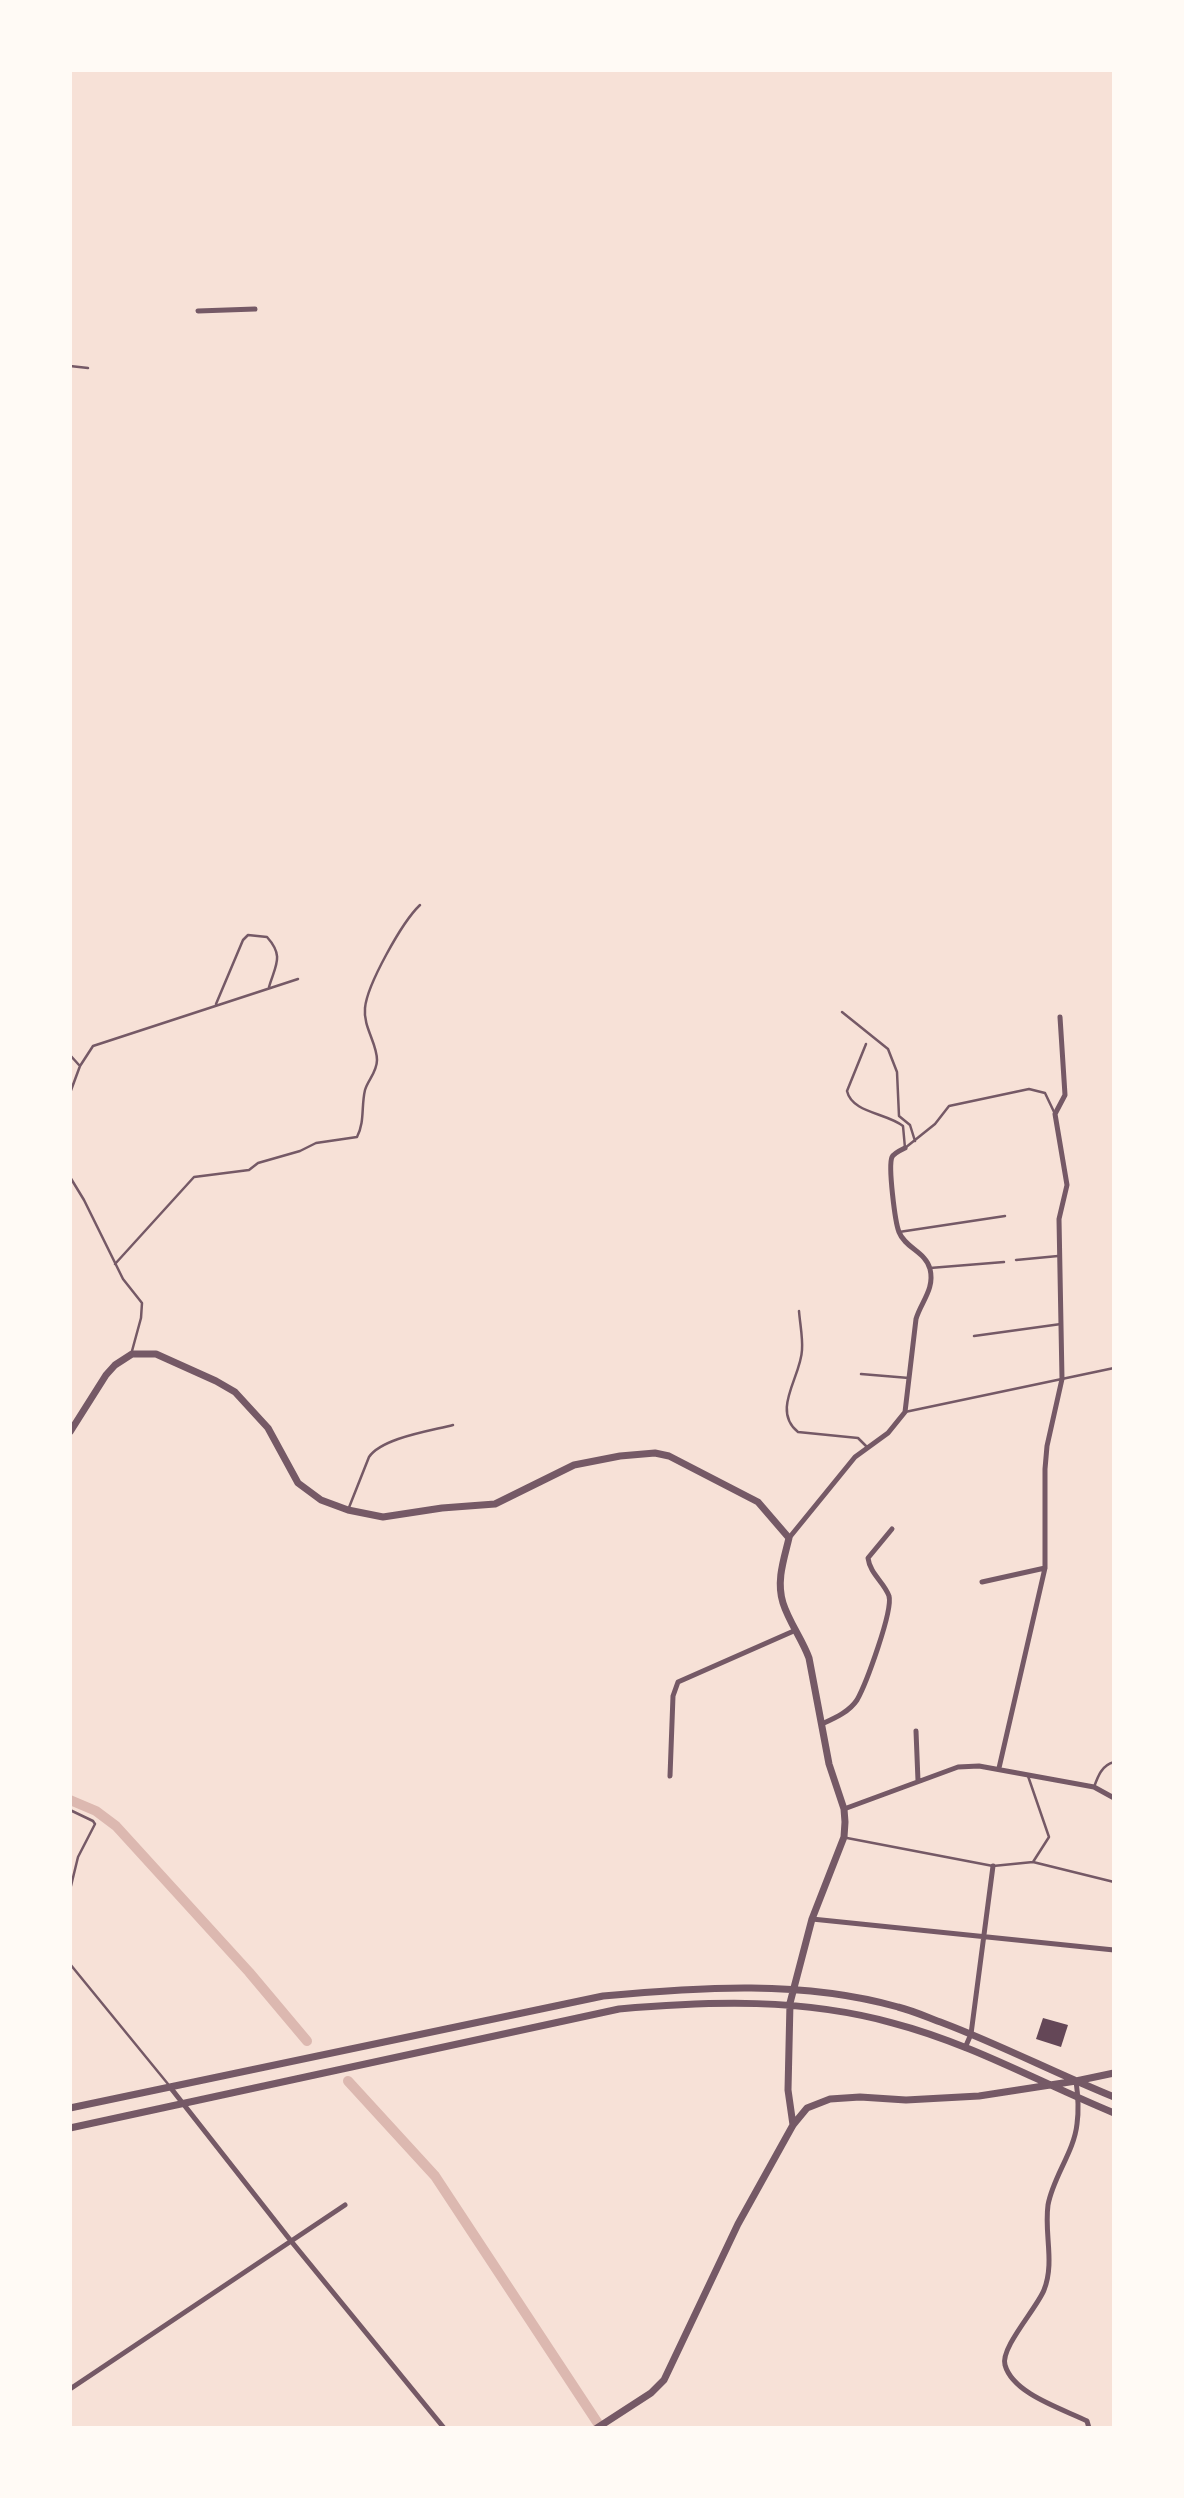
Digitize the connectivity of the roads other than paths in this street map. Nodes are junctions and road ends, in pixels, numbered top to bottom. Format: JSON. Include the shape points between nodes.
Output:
{"nodes":[{"id":1,"x":255,"y":309,"type":"dead end"},
{"id":2,"x":198,"y":311,"type":"dead end"},
{"id":3,"x":70,"y":366,"type":"edge"},
{"id":4,"x":88,"y":368,"type":"dead end"},
{"id":5,"x":420,"y":905,"type":"dead end"},
{"id":6,"x":298,"y":979,"type":"dead end"},
{"id":7,"x":269,"y":989,"type":"junction"},
{"id":8,"x":216,"y":1004,"type":"junction"},
{"id":9,"x":842,"y":1012,"type":"dead end"},
{"id":10,"x":1060,"y":1017,"type":"dead end"},
{"id":11,"x":866,"y":1044,"type":"dead end"},
{"id":12,"x":70,"y":1055,"type":"edge"},
{"id":13,"x":80,"y":1066,"type":"junction"},
{"id":14,"x":70,"y":1093,"type":"edge"},
{"id":15,"x":1055,"y":1114,"type":"junction"},
{"id":16,"x":915,"y":1141,"type":"junction"},
{"id":17,"x":905,"y":1148,"type":"junction"},
{"id":18,"x":70,"y":1177,"type":"edge"},
{"id":19,"x":1005,"y":1216,"type":"dead end"},
{"id":20,"x":899,"y":1232,"type":"junction"},
{"id":21,"x":1060,"y":1255,"type":"junction"},
{"id":22,"x":1016,"y":1260,"type":"dead end"},
{"id":23,"x":1004,"y":1262,"type":"dead end"},
{"id":24,"x":116,"y":1264,"type":"junction"},
{"id":25,"x":930,"y":1268,"type":"junction"},
{"id":26,"x":799,"y":1311,"type":"dead end"},
{"id":27,"x":1062,"y":1323,"type":"junction"},
{"id":28,"x":974,"y":1336,"type":"dead end"},
{"id":29,"x":132,"y":1354,"type":"junction"},
{"id":30,"x":1114,"y":1368,"type":"edge"},
{"id":31,"x":861,"y":1374,"type":"dead end"},
{"id":32,"x":909,"y":1378,"type":"junction"},
{"id":33,"x":1062,"y":1379,"type":"junction"},
{"id":34,"x":905,"y":1412,"type":"junction"},
{"id":35,"x":453,"y":1425,"type":"dead end"},
{"id":36,"x":70,"y":1432,"type":"edge"},
{"id":37,"x":867,"y":1447,"type":"junction"},
{"id":38,"x":348,"y":1510,"type":"junction"},
{"id":39,"x":892,"y":1529,"type":"dead end"},
{"id":40,"x":789,"y":1538,"type":"junction"},
{"id":41,"x":1045,"y":1568,"type":"junction"},
{"id":42,"x":982,"y":1582,"type":"dead end"},
{"id":43,"x":797,"y":1630,"type":"junction"},
{"id":44,"x":822,"y":1724,"type":"junction"},
{"id":45,"x":916,"y":1731,"type":"dead end"},
{"id":46,"x":1114,"y":1762,"type":"edge"},
{"id":47,"x":999,"y":1768,"type":"junction"},
{"id":48,"x":1028,"y":1775,"type":"junction"},
{"id":49,"x":670,"y":1776,"type":"dead end"},
{"id":50,"x":918,"y":1781,"type":"junction"},
{"id":51,"x":1094,"y":1787,"type":"junction"},
{"id":52,"x":1114,"y":1798,"type":"edge"},
{"id":53,"x":844,"y":1809,"type":"junction"},
{"id":54,"x":70,"y":1810,"type":"edge"},
{"id":55,"x":844,"y":1837,"type":"junction"},
{"id":56,"x":1033,"y":1862,"type":"junction"},
{"id":57,"x":993,"y":1866,"type":"junction"},
{"id":58,"x":1114,"y":1882,"type":"edge"},
{"id":59,"x":70,"y":1890,"type":"edge"},
{"id":60,"x":812,"y":1919,"type":"junction"},
{"id":61,"x":984,"y":1936,"type":"junction"},
{"id":62,"x":1114,"y":1950,"type":"edge"},
{"id":63,"x":70,"y":1964,"type":"edge"},
{"id":64,"x":793,"y":1990,"type":"junction"},
{"id":65,"x":790,"y":2003,"type":"junction"},
{"id":66,"x":971,"y":2034,"type":"junction"},
{"id":67,"x":965,"y":2048,"type":"junction"},
{"id":68,"x":1114,"y":2073,"type":"edge"},
{"id":69,"x":1076,"y":2081,"type":"junction"},
{"id":70,"x":1046,"y":2085,"type":"junction"},
{"id":71,"x":170,"y":2087,"type":"junction"},
{"id":72,"x":1114,"y":2097,"type":"edge"},
{"id":73,"x":1078,"y":2099,"type":"junction"},
{"id":74,"x":183,"y":2103,"type":"junction"},
{"id":75,"x":70,"y":2108,"type":"edge"},
{"id":76,"x":1114,"y":2113,"type":"edge"},
{"id":77,"x":793,"y":2125,"type":"junction"},
{"id":78,"x":70,"y":2128,"type":"edge"},
{"id":79,"x":345,"y":2205,"type":"dead end"},
{"id":80,"x":291,"y":2241,"type":"junction"},
{"id":81,"x":70,"y":2389,"type":"edge"},
{"id":82,"x":443,"y":2428,"type":"edge"},
{"id":83,"x":597,"y":2428,"type":"edge"},
{"id":84,"x":1089,"y":2428,"type":"edge"}],
"edges":[{"from":1,"to":2,"type":"street"},
{"from":3,"to":4,"type":"lane"},
{"from":5,"to":24,"type":"lane","via":[[401,928],[368,995],[365,1021],[377,1060],[365,1090],[363,1126],[357,1137],[316,1143],[249,1170],[194,1177]]},
{"from":6,"to":7,"type":"lane"},
{"from":7,"to":8,"type":"lane"},
{"from":7,"to":8,"type":"lane","via":[[277,949],[267,937],[248,935]]},
{"from":8,"to":13,"type":"lane","via":[[93,1046]]},
{"from":9,"to":16,"type":"lane","via":[[888,1049],[897,1072],[899,1116],[909,1125]]},
{"from":10,"to":15,"type":"street","via":[[1065,1095]]},
{"from":11,"to":17,"type":"lane","via":[[847,1091],[849,1099],[903,1126]]},
{"from":12,"to":13,"type":"lane"},
{"from":13,"to":14,"type":"lane"},
{"from":15,"to":16,"type":"lane","via":[[1045,1093],[1029,1090],[949,1107]]},
{"from":15,"to":21,"type":"street","via":[[1067,1185],[1059,1219]]},
{"from":16,"to":17,"type":"lane"},
{"from":17,"to":20,"type":"street","via":[[891,1159]]},
{"from":18,"to":24,"type":"lane"},
{"from":19,"to":20,"type":"lane"},
{"from":20,"to":25,"type":"street"},
{"from":21,"to":22,"type":"lane"},
{"from":21,"to":27,"type":"street"},
{"from":23,"to":25,"type":"lane"},
{"from":24,"to":29,"type":"lane","via":[[142,1303]]},
{"from":25,"to":32,"type":"street","via":[[929,1294],[916,1319]]},
{"from":26,"to":37,"type":"lane","via":[[802,1349],[787,1401],[790,1423],[798,1432],[858,1438]]},
{"from":27,"to":28,"type":"lane"},
{"from":27,"to":33,"type":"street"},
{"from":29,"to":36,"type":"street","via":[[106,1375]]},
{"from":29,"to":38,"type":"street","via":[[156,1354],[235,1392],[268,1428],[298,1483],[321,1500]]},
{"from":30,"to":33,"type":"lane"},
{"from":31,"to":32,"type":"lane"},
{"from":32,"to":34,"type":"street"},
{"from":33,"to":34,"type":"lane"},
{"from":33,"to":41,"type":"street","via":[[1047,1446]]},
{"from":34,"to":37,"type":"street","via":[[888,1433]]},
{"from":35,"to":38,"type":"lane","via":[[373,1451]]},
{"from":37,"to":40,"type":"street"},
{"from":38,"to":40,"type":"street","via":[[383,1517],[495,1504],[574,1465],[655,1453],[758,1502]]},
{"from":39,"to":44,"type":"street","via":[[868,1558],[890,1605],[868,1673],[857,1700]]},
{"from":40,"to":43,"type":"street","via":[[780,1584]]},
{"from":41,"to":42,"type":"street"},
{"from":41,"to":47,"type":"street"},
{"from":43,"to":44,"type":"street","via":[[809,1658]]},
{"from":43,"to":49,"type":"street","via":[[678,1682],[673,1696]]},
{"from":44,"to":53,"type":"street"},
{"from":45,"to":50,"type":"street"},
{"from":46,"to":51,"type":"lane","via":[[1101,1771]]},
{"from":47,"to":48,"type":"street"},
{"from":47,"to":50,"type":"street","via":[[958,1768]]},
{"from":48,"to":51,"type":"street"},
{"from":48,"to":56,"type":"lane","via":[[1049,1836]]},
{"from":50,"to":53,"type":"street"},
{"from":51,"to":52,"type":"street"},
{"from":53,"to":55,"type":"street"},
{"from":54,"to":59,"type":"lane","via":[[95,1824],[78,1857]]},
{"from":55,"to":57,"type":"lane"},
{"from":55,"to":60,"type":"street"},
{"from":56,"to":57,"type":"lane"},
{"from":56,"to":58,"type":"lane"},
{"from":57,"to":61,"type":"street"},
{"from":60,"to":61,"type":"street"},
{"from":60,"to":64,"type":"street"},
{"from":61,"to":62,"type":"street"},
{"from":61,"to":66,"type":"street"},
{"from":63,"to":71,"type":"lane"},
{"from":64,"to":65,"type":"street"},
{"from":64,"to":66,"type":"street","via":[[900,2007]]},
{"from":64,"to":71,"type":"street","via":[[693,1988],[603,1996]]},
{"from":65,"to":67,"type":"street","via":[[894,2023]]},
{"from":65,"to":74,"type":"street","via":[[694,2002],[619,2009]]},
{"from":65,"to":77,"type":"street","via":[[788,2090]]},
{"from":66,"to":67,"type":"street"},
{"from":66,"to":69,"type":"street"},
{"from":67,"to":70,"type":"street"},
{"from":68,"to":69,"type":"street"},
{"from":69,"to":70,"type":"street"},
{"from":69,"to":72,"type":"street"},
{"from":69,"to":73,"type":"street"},
{"from":70,"to":73,"type":"street"},
{"from":70,"to":77,"type":"street","via":[[979,2096],[830,2099],[807,2108]]},
{"from":71,"to":74,"type":"street"},
{"from":71,"to":75,"type":"street"},
{"from":73,"to":76,"type":"street"},
{"from":73,"to":84,"type":"street","via":[[1077,2126],[1049,2203],[1046,2231],[1051,2267],[1044,2291],[1004,2360],[1027,2393],[1087,2421]]},
{"from":74,"to":78,"type":"street"},
{"from":74,"to":80,"type":"street"},
{"from":77,"to":83,"type":"street","via":[[738,2224],[664,2380]]},
{"from":79,"to":80,"type":"street"},
{"from":80,"to":81,"type":"street"},
{"from":80,"to":82,"type":"street"}]}
